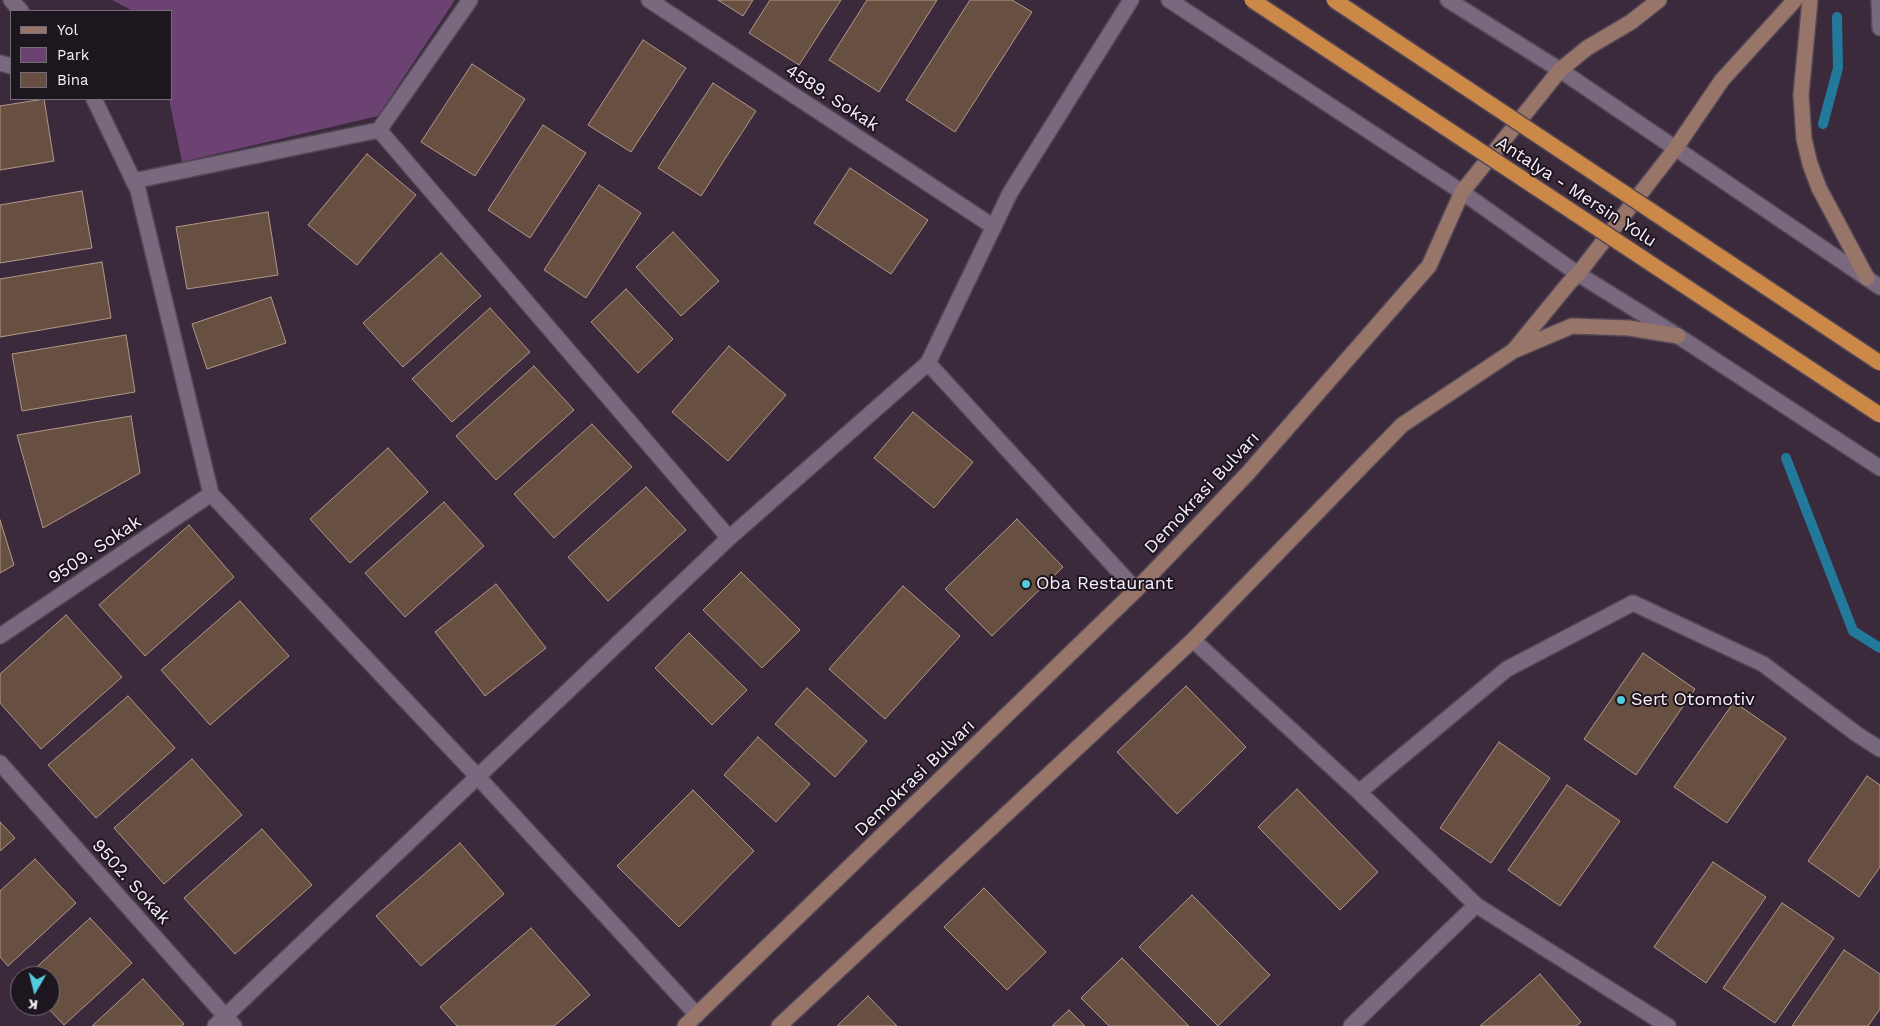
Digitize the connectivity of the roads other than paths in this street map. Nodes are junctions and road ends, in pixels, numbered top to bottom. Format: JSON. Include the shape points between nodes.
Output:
{"nodes":[{"id":1,"x":11,"y":0,"type":"edge"},
{"id":2,"x":470,"y":0,"type":"edge"},
{"id":3,"x":649,"y":0,"type":"edge"},
{"id":4,"x":1131,"y":0,"type":"edge"},
{"id":5,"x":1169,"y":0,"type":"edge"},
{"id":6,"x":1252,"y":0,"type":"edge"},
{"id":7,"x":1334,"y":0,"type":"edge"},
{"id":8,"x":1448,"y":0,"type":"edge"},
{"id":9,"x":1659,"y":0,"type":"edge"},
{"id":10,"x":1795,"y":0,"type":"edge"},
{"id":11,"x":1810,"y":0,"type":"edge"},
{"id":12,"x":1879,"y":0,"type":"edge"},
{"id":13,"x":20,"y":10,"type":"edge"},
{"id":14,"x":1880,"y":28,"type":"edge"},
{"id":15,"x":1560,"y":70,"type":"junction"},
{"id":16,"x":94,"y":100,"type":"edge"},
{"id":17,"x":379,"y":130,"type":"junction"},
{"id":18,"x":1675,"y":149,"type":"junction"},
{"id":19,"x":133,"y":181,"type":"junction"},
{"id":20,"x":1462,"y":192,"type":"junction"},
{"id":21,"x":994,"y":227,"type":"junction"},
{"id":22,"x":1578,"y":274,"type":"junction"},
{"id":23,"x":1874,"y":283,"type":"edge"},
{"id":24,"x":1678,"y":336,"type":"junction"},
{"id":25,"x":1513,"y":351,"type":"junction"},
{"id":26,"x":928,"y":363,"type":"junction"},
{"id":27,"x":1880,"y":363,"type":"edge"},
{"id":28,"x":1880,"y":416,"type":"edge"},
{"id":29,"x":1880,"y":468,"type":"edge"},
{"id":30,"x":211,"y":494,"type":"junction"},
{"id":31,"x":729,"y":538,"type":"junction"},
{"id":32,"x":1136,"y":590,"type":"junction"},
{"id":33,"x":0,"y":636,"type":"edge"},
{"id":34,"x":1192,"y":640,"type":"junction"},
{"id":35,"x":1880,"y":749,"type":"edge"},
{"id":36,"x":0,"y":763,"type":"edge"},
{"id":37,"x":477,"y":776,"type":"junction"},
{"id":38,"x":1359,"y":792,"type":"junction"},
{"id":39,"x":1476,"y":905,"type":"junction"},
{"id":40,"x":697,"y":1015,"type":"junction"},
{"id":41,"x":225,"y":1023,"type":"edge"},
{"id":42,"x":685,"y":1026,"type":"edge"},
{"id":43,"x":779,"y":1026,"type":"edge"},
{"id":44,"x":1351,"y":1026,"type":"edge"},
{"id":45,"x":1668,"y":1026,"type":"edge"}],
"edges":[{"from":1,"to":13,"type":"street"},
{"from":2,"to":17,"type":"street"},
{"from":3,"to":21,"type":"street","name":"4589. Sokak"},
{"from":4,"to":21,"type":"street","via":[[1010,193]]},
{"from":5,"to":20,"type":"street"},
{"from":6,"to":28,"type":"highway","name":"Antalya - Mersin Yolu","bridge":true},
{"from":7,"to":27,"type":"highway","name":"Antalya - Mersin Yolu","bridge":true},
{"from":8,"to":15,"type":"street"},
{"from":9,"to":15,"type":"main road","name":"Demokrasi Bulvarı"},
{"from":10,"to":18,"type":"main road","via":[[1722,80]]},
{"from":11,"to":23,"type":"main road","via":[[1801,95],[1804,139],[1819,188]]},
{"from":12,"to":14,"type":"street"},
{"from":15,"to":18,"type":"street"},
{"from":15,"to":20,"type":"main road","name":"Demokrasi Bulvarı"},
{"from":16,"to":19,"type":"street"},
{"from":17,"to":19,"type":"street"},
{"from":17,"to":31,"type":"street"},
{"from":18,"to":22,"type":"main road"},
{"from":18,"to":23,"type":"street"},
{"from":19,"to":30,"type":"street","via":[[138,190]]},
{"from":20,"to":22,"type":"street"},
{"from":20,"to":32,"type":"main road","name":"Demokrasi Bulvarı","via":[[1429,266],[1248,473]]},
{"from":21,"to":26,"type":"street"},
{"from":22,"to":24,"type":"street"},
{"from":22,"to":25,"type":"main road"},
{"from":24,"to":25,"type":"main road","via":[[1630,328],[1572,326]]},
{"from":24,"to":29,"type":"street"},
{"from":25,"to":34,"type":"main road","via":[[1402,425]]},
{"from":26,"to":31,"type":"street"},
{"from":26,"to":32,"type":"street"},
{"from":30,"to":33,"type":"street","name":"9509. Sokak"},
{"from":30,"to":37,"type":"street"},
{"from":31,"to":37,"type":"street"},
{"from":32,"to":40,"type":"main road","name":"Demokrasi Bulvarı"},
{"from":34,"to":38,"type":"street"},
{"from":34,"to":43,"type":"main road"},
{"from":35,"to":38,"type":"street","via":[[1763,664],[1633,603],[1507,669]]},
{"from":36,"to":41,"type":"street","name":"9502. Sokak"},
{"from":37,"to":40,"type":"street"},
{"from":37,"to":41,"type":"street"},
{"from":38,"to":39,"type":"street"},
{"from":39,"to":44,"type":"street"},
{"from":39,"to":45,"type":"street"},
{"from":40,"to":42,"type":"main road","name":"Demokrasi Bulvarı"}]}
